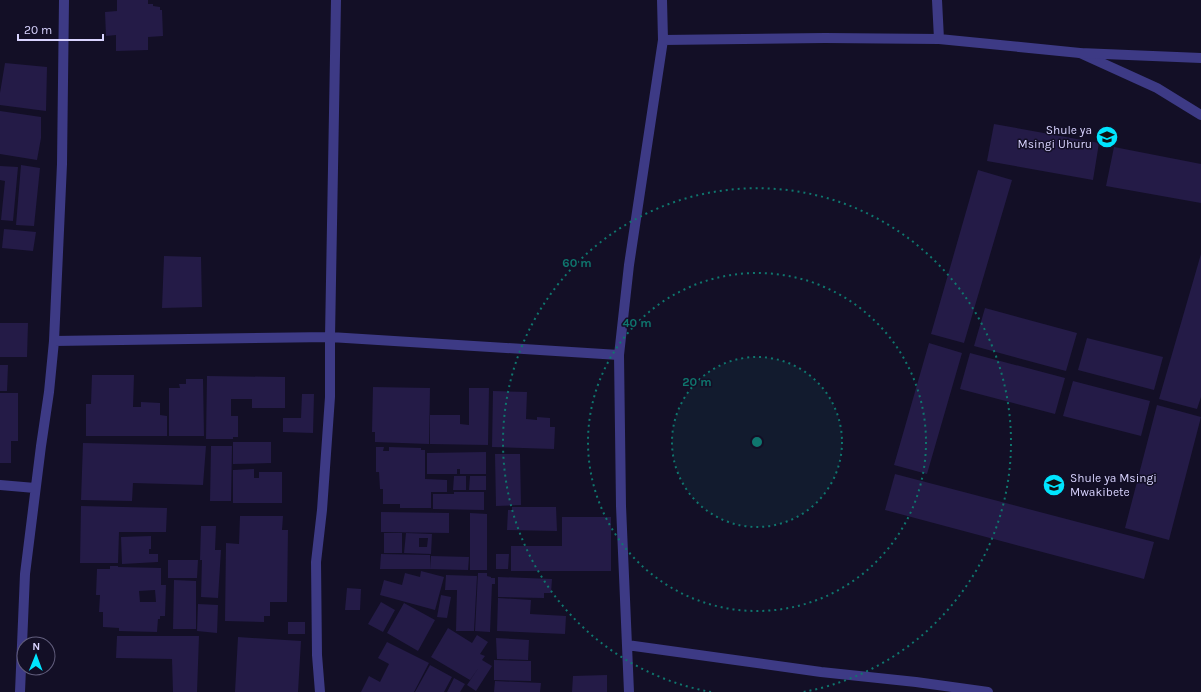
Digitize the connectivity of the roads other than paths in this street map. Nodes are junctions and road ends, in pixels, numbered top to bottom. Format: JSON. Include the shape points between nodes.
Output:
{"nodes":[{"id":1,"x":64,"y":0,"type":"edge"},
{"id":2,"x":336,"y":0,"type":"edge"},
{"id":3,"x":662,"y":0,"type":"edge"},
{"id":4,"x":937,"y":0,"type":"edge"},
{"id":5,"x":939,"y":39,"type":"junction"},
{"id":6,"x":663,"y":40,"type":"junction"},
{"id":7,"x":1080,"y":53,"type":"junction"},
{"id":8,"x":1201,"y":58,"type":"edge"},
{"id":9,"x":1201,"y":116,"type":"edge"},
{"id":10,"x":330,"y":336,"type":"junction"},
{"id":11,"x":54,"y":341,"type":"junction"},
{"id":12,"x":619,"y":355,"type":"junction"},
{"id":13,"x":0,"y":485,"type":"edge"},
{"id":14,"x":35,"y":488,"type":"junction"},
{"id":15,"x":627,"y":645,"type":"junction"},
{"id":16,"x":20,"y":692,"type":"edge"},
{"id":17,"x":320,"y":692,"type":"edge"},
{"id":18,"x":629,"y":692,"type":"edge"},
{"id":19,"x":988,"y":692,"type":"edge"}],
"edges":[{"from":1,"to":11,"type":"street","via":[[62,164]]},
{"from":2,"to":10,"type":"street"},
{"from":3,"to":6,"type":"street"},
{"from":4,"to":5,"type":"street"},
{"from":5,"to":6,"type":"street"},
{"from":5,"to":7,"type":"street"},
{"from":6,"to":12,"type":"street","via":[[629,266]]},
{"from":7,"to":8,"type":"street"},
{"from":7,"to":9,"type":"street","via":[[1157,88]]},
{"from":10,"to":11,"type":"street"},
{"from":10,"to":12,"type":"street"},
{"from":10,"to":17,"type":"street","via":[[330,397],[316,569]]},
{"from":11,"to":14,"type":"street"},
{"from":12,"to":15,"type":"street","via":[[621,506]]},
{"from":13,"to":14,"type":"street"},
{"from":14,"to":16,"type":"street","via":[[25,574]]},
{"from":15,"to":18,"type":"street"},
{"from":15,"to":19,"type":"street"}]}
